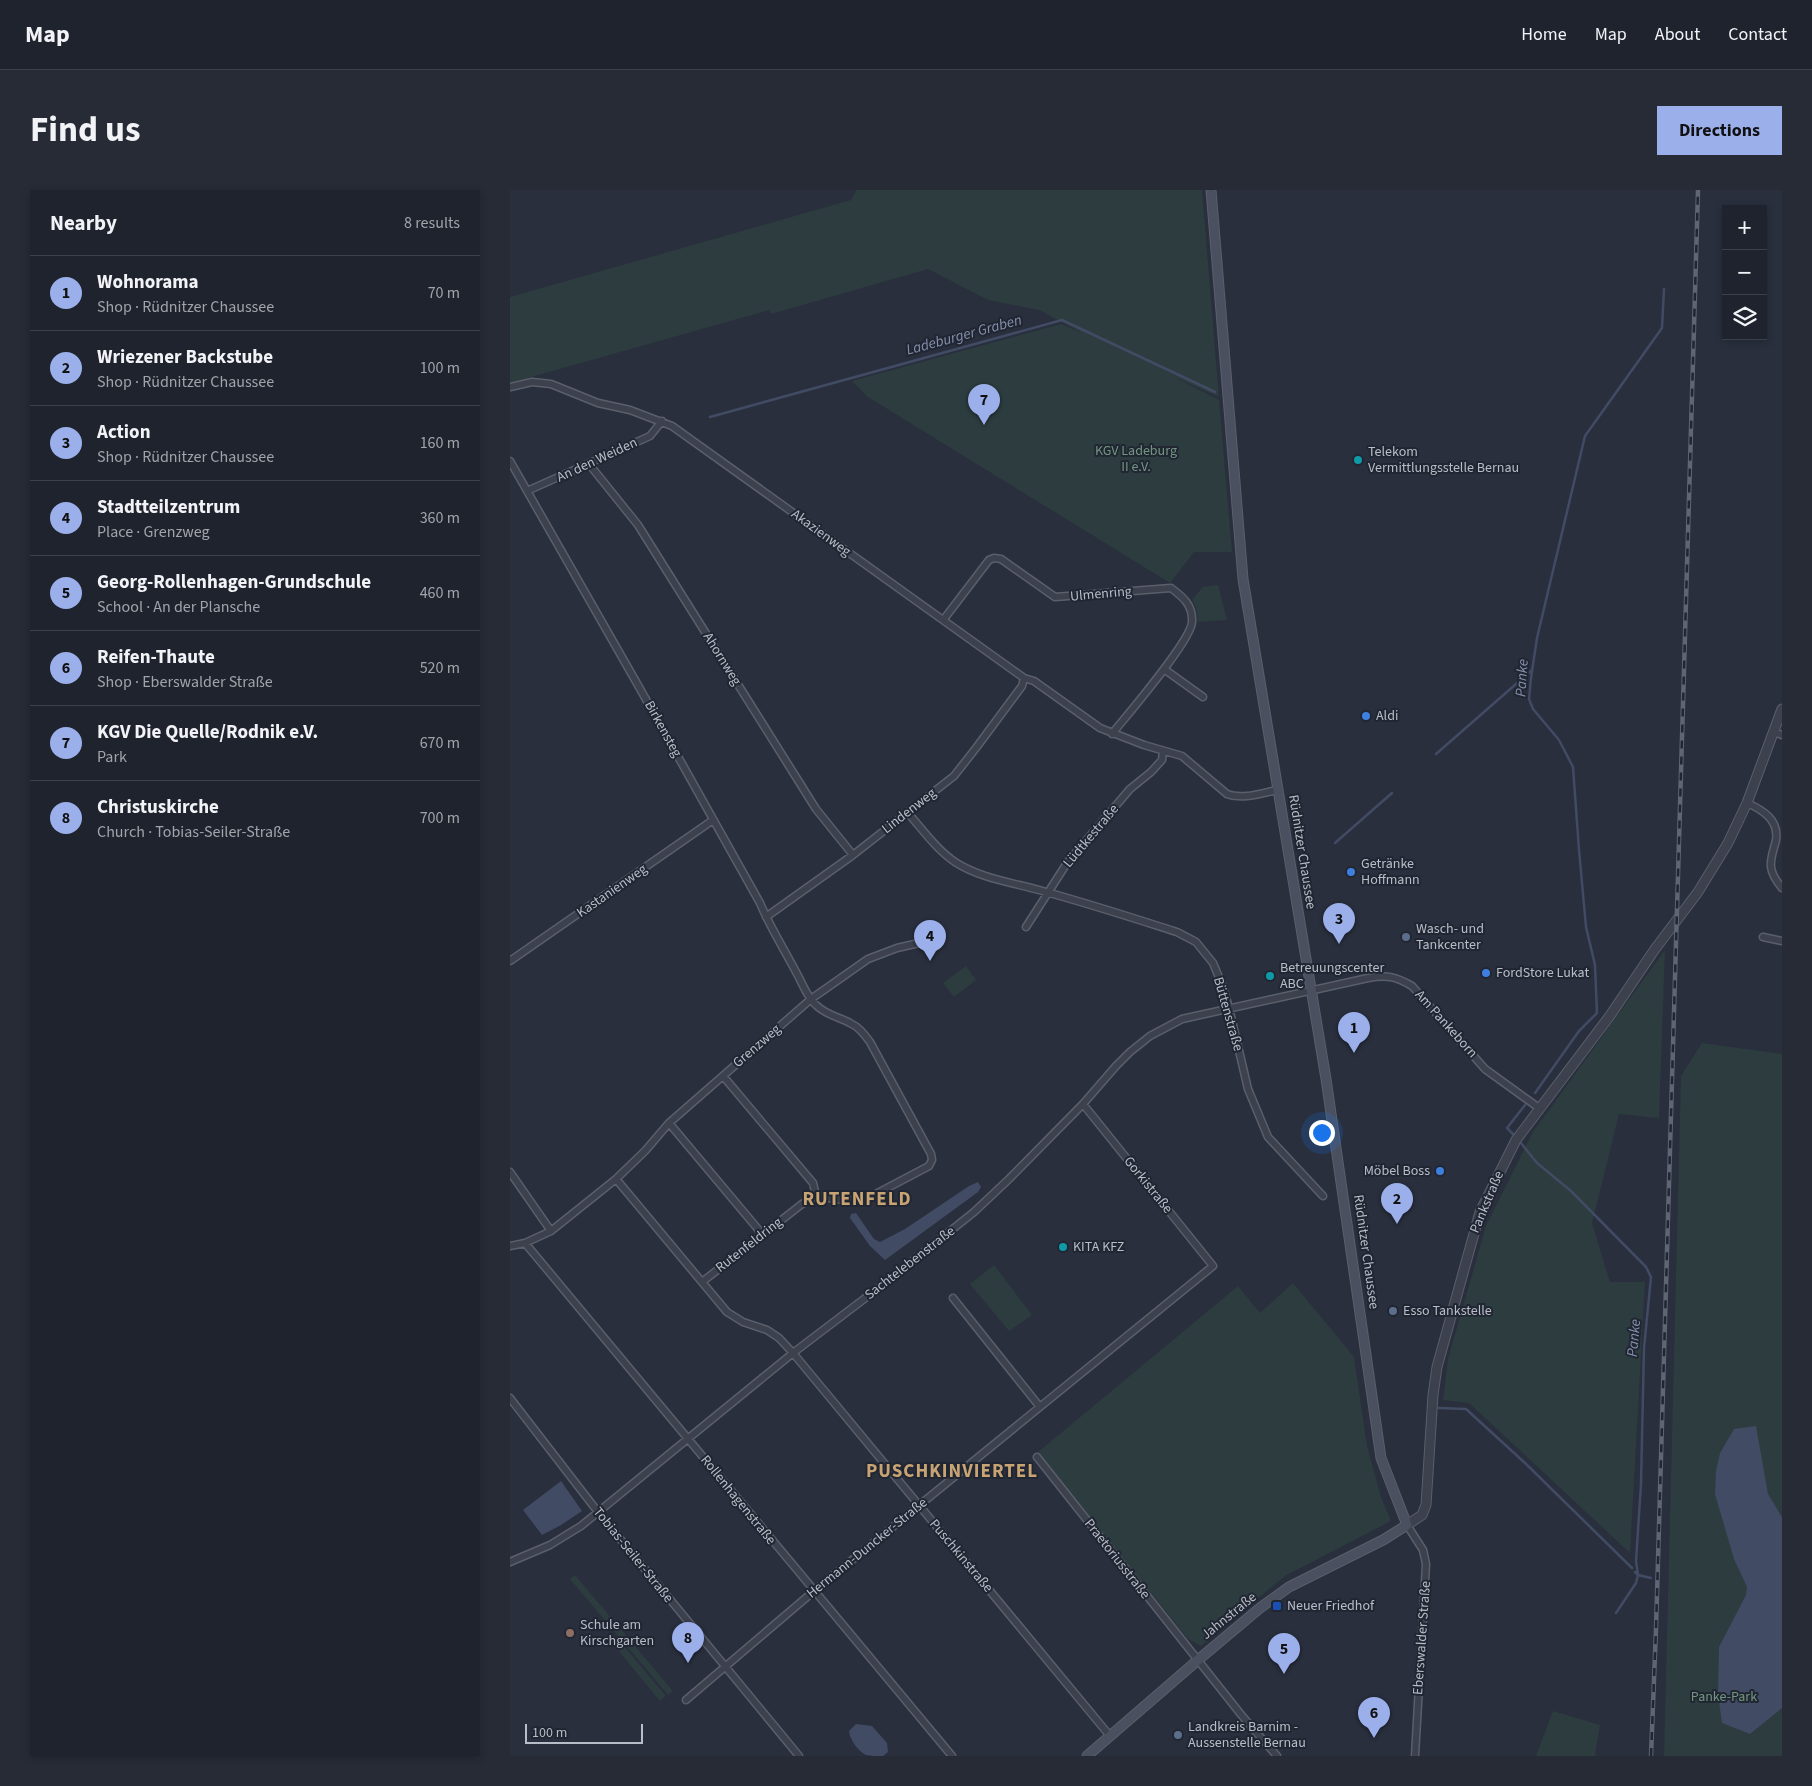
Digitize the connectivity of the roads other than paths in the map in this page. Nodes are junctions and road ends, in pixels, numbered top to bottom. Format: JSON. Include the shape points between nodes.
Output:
{"nodes":[{"id":1,"x":1211,"y":190,"type":"edge"},
{"id":2,"x":510,"y":388,"type":"edge"},
{"id":3,"x":662,"y":421,"type":"junction"},
{"id":4,"x":510,"y":461,"type":"edge"},
{"id":5,"x":589,"y":464,"type":"junction"},
{"id":6,"x":527,"y":491,"type":"junction"},
{"id":7,"x":944,"y":619,"type":"junction"},
{"id":8,"x":1164,"y":669,"type":"junction"},
{"id":9,"x":1024,"y":678,"type":"junction"},
{"id":10,"x":1203,"y":697,"type":"dead end"},
{"id":11,"x":1782,"y":709,"type":"edge"},
{"id":12,"x":1112,"y":734,"type":"junction"},
{"id":13,"x":1778,"y":734,"type":"edge"},
{"id":14,"x":1163,"y":751,"type":"junction"},
{"id":15,"x":1277,"y":790,"type":"junction"},
{"id":16,"x":1747,"y":803,"type":"junction"},
{"id":17,"x":908,"y":813,"type":"junction"},
{"id":18,"x":713,"y":820,"type":"junction"},
{"id":19,"x":853,"y":855,"type":"junction"},
{"id":20,"x":1782,"y":888,"type":"edge"},
{"id":21,"x":1048,"y":892,"type":"junction"},
{"id":22,"x":766,"y":918,"type":"junction"},
{"id":23,"x":1026,"y":928,"type":"dead end"},
{"id":24,"x":1763,"y":937,"type":"dead end"},
{"id":25,"x":1782,"y":941,"type":"edge"},
{"id":26,"x":919,"y":943,"type":"dead end"},
{"id":27,"x":510,"y":961,"type":"edge"},
{"id":28,"x":1312,"y":990,"type":"junction"},
{"id":29,"x":811,"y":999,"type":"junction"},
{"id":30,"x":1229,"y":1008,"type":"junction"},
{"id":31,"x":723,"y":1076,"type":"junction"},
{"id":32,"x":1083,"y":1104,"type":"junction"},
{"id":33,"x":1539,"y":1108,"type":"junction"},
{"id":34,"x":669,"y":1123,"type":"junction"},
{"id":35,"x":510,"y":1172,"type":"edge"},
{"id":36,"x":616,"y":1179,"type":"junction"},
{"id":37,"x":816,"y":1196,"type":"junction"},
{"id":38,"x":1323,"y":1196,"type":"dead end"},
{"id":39,"x":551,"y":1231,"type":"junction"},
{"id":40,"x":764,"y":1235,"type":"junction"},
{"id":41,"x":525,"y":1243,"type":"junction"},
{"id":42,"x":510,"y":1246,"type":"edge"},
{"id":43,"x":1213,"y":1266,"type":"joint"},
{"id":44,"x":702,"y":1282,"type":"junction"},
{"id":45,"x":953,"y":1298,"type":"dead end"},
{"id":46,"x":793,"y":1353,"type":"junction"},
{"id":47,"x":510,"y":1398,"type":"edge"},
{"id":48,"x":1040,"y":1408,"type":"junction"},
{"id":49,"x":689,"y":1438,"type":"junction"},
{"id":50,"x":1037,"y":1457,"type":"dead end"},
{"id":51,"x":919,"y":1506,"type":"junction"},
{"id":52,"x":598,"y":1512,"type":"junction"},
{"id":53,"x":1407,"y":1525,"type":"junction"},
{"id":54,"x":510,"y":1562,"type":"edge"},
{"id":55,"x":814,"y":1592,"type":"junction"},
{"id":56,"x":1198,"y":1660,"type":"junction"},
{"id":57,"x":725,"y":1667,"type":"junction"},
{"id":58,"x":686,"y":1700,"type":"dead end"},
{"id":59,"x":1110,"y":1736,"type":"junction"},
{"id":60,"x":799,"y":1756,"type":"edge"},
{"id":61,"x":952,"y":1756,"type":"edge"},
{"id":62,"x":1087,"y":1756,"type":"edge"},
{"id":63,"x":1277,"y":1756,"type":"edge"},
{"id":64,"x":1415,"y":1756,"type":"edge"}],
"edges":[{"from":1,"to":15,"type":"main road","name":"Rüdnitzer Chaussee","via":[[1243,579]]},
{"from":2,"to":3,"type":"street","name":"Akazienweg","via":[[532,382],[551,384],[598,403]]},
{"from":3,"to":5,"type":"street","name":"An den Weiden","via":[[650,436]]},
{"from":3,"to":7,"type":"street","name":"Akazienweg"},
{"from":4,"to":6,"type":"street","name":"Birkensteg"},
{"from":5,"to":6,"type":"street","name":"An den Weiden"},
{"from":5,"to":19,"type":"street","name":"Ahornweg","via":[[638,525],[812,802]]},
{"from":6,"to":18,"type":"street","name":"Birkensteg"},
{"from":7,"to":8,"type":"street","name":"Ulmenring","via":[[989,560],[994,558],[1001,559],[1055,597],[1171,588],[1187,601],[1192,620],[1191,631]]},
{"from":7,"to":9,"type":"street","name":"Akazienweg"},
{"from":8,"to":10,"type":"street"},
{"from":8,"to":12,"type":"street","name":"Ulmenring"},
{"from":9,"to":12,"type":"street","name":"Akazienweg","via":[[1034,681]]},
{"from":9,"to":17,"type":"street","name":"Lindenweg","via":[[1022,686],[954,776]]},
{"from":11,"to":13,"type":"street","name":"Pankstraße"},
{"from":12,"to":14,"type":"street","name":"Akazienweg"},
{"from":13,"to":16,"type":"street","name":"Pankstraße"},
{"from":14,"to":15,"type":"street","name":"Akazienweg","via":[[1182,756],[1232,796]]},
{"from":14,"to":21,"type":"street","name":"Lüdtkestraße","via":[[1162,760],[1089,836]]},
{"from":15,"to":28,"type":"main road","name":"Rüdnitzer Chaussee"},
{"from":16,"to":20,"type":"street","via":[[1770,816],[1774,825],[1776,838],[1771,868]]},
{"from":16,"to":33,"type":"street","name":"Pankstraße","via":[[1728,843],[1698,892]]},
{"from":17,"to":19,"type":"street","name":"Lindenweg"},
{"from":17,"to":21,"type":"street","name":"Büttenstraße","via":[[953,861],[965,868]]},
{"from":18,"to":22,"type":"street","name":"Birkensteg"},
{"from":18,"to":27,"type":"street","name":"Kastanienweg"},
{"from":19,"to":22,"type":"street","name":"Lindenweg"},
{"from":21,"to":23,"type":"street","name":"Lüdtkestraße"},
{"from":21,"to":30,"type":"street","name":"Büttenstraße","via":[[1177,932],[1196,942],[1213,963]]},
{"from":22,"to":29,"type":"street","name":"Birkensteg","via":[[804,992]]},
{"from":24,"to":25,"type":"street"},
{"from":26,"to":29,"type":"street","name":"Grenzweg","via":[[868,959]]},
{"from":28,"to":30,"type":"street","name":"Sachtelebenstraße"},
{"from":28,"to":33,"type":"street","name":"Am Pankeborn","via":[[1382,975],[1397,977],[1412,986],[1485,1069]]},
{"from":28,"to":53,"type":"main road","name":"Rüdnitzer Chaussee","via":[[1381,1458]]},
{"from":29,"to":31,"type":"street","name":"Grenzweg"},
{"from":29,"to":37,"type":"street","via":[[824,1012],[862,1031],[932,1154],[929,1166],[872,1196],[843,1200]]},
{"from":30,"to":32,"type":"street","name":"Sachtelebenstraße","via":[[1182,1018],[1150,1036],[1116,1066]]},
{"from":30,"to":38,"type":"street","name":"Büttenstraße","via":[[1248,1089],[1268,1137]]},
{"from":31,"to":34,"type":"street","name":"Grenzweg"},
{"from":31,"to":37,"type":"street","via":[[813,1183]]},
{"from":32,"to":43,"type":"street","name":"Gorkistraße"},
{"from":32,"to":46,"type":"street","name":"Sachtelebenstraße","via":[[974,1212]]},
{"from":33,"to":53,"type":"street","name":"Pankstraße","via":[[1508,1155],[1472,1235],[1437,1368],[1426,1505],[1422,1515]]},
{"from":34,"to":36,"type":"street","name":"Grenzweg"},
{"from":34,"to":40,"type":"street"},
{"from":35,"to":39,"type":"street"},
{"from":36,"to":39,"type":"street","name":"Grenzweg"},
{"from":36,"to":44,"type":"street"},
{"from":37,"to":40,"type":"street","name":"Rutenfeldring"},
{"from":39,"to":41,"type":"street","name":"Grenzweg"},
{"from":40,"to":44,"type":"street","name":"Rutenfeldring"},
{"from":41,"to":42,"type":"street"},
{"from":41,"to":49,"type":"street","name":"Rollenhagenstraße"},
{"from":43,"to":48,"type":"street","name":"Hermann-Duncker-Straße"},
{"from":44,"to":46,"type":"street","name":"Rutenfeldring","via":[[727,1312],[743,1322],[767,1330]]},
{"from":45,"to":48,"type":"street"},
{"from":46,"to":49,"type":"street","name":"Sachtelebenstraße"},
{"from":46,"to":51,"type":"street","name":"Puschkinstraße"},
{"from":47,"to":52,"type":"street","name":"Tobias-Seiler-Straße"},
{"from":48,"to":51,"type":"street","name":"Hermann-Duncker-Straße"},
{"from":49,"to":52,"type":"street","name":"Sachtelebenstraße"},
{"from":49,"to":55,"type":"street","name":"Rollenhagenstraße"},
{"from":50,"to":56,"type":"street","name":"Praetoriusstraße"},
{"from":51,"to":55,"type":"street","name":"Hermann-Duncker-Straße"},
{"from":51,"to":59,"type":"street","name":"Puschkinstraße"},
{"from":52,"to":54,"type":"street","name":"Sachtelebenstraße","via":[[563,1538]]},
{"from":52,"to":57,"type":"street","name":"Tobias-Seiler-Straße"},
{"from":53,"to":56,"type":"main road","name":"Jahnstraße","via":[[1289,1587]]},
{"from":53,"to":64,"type":"street","name":"Eberswalder Straße","via":[[1423,1550],[1426,1564]]},
{"from":55,"to":57,"type":"street","name":"Hermann-Duncker-Straße"},
{"from":55,"to":61,"type":"street","name":"Rollenhagenstraße"},
{"from":56,"to":59,"type":"main road","name":"Jahnstraße"},
{"from":56,"to":63,"type":"street","name":"Praetoriusstraße"},
{"from":57,"to":58,"type":"street","name":"Hermann-Duncker-Straße"},
{"from":57,"to":60,"type":"street","name":"Tobias-Seiler-Straße"},
{"from":59,"to":62,"type":"main road","name":"Jahnstraße"}]}
